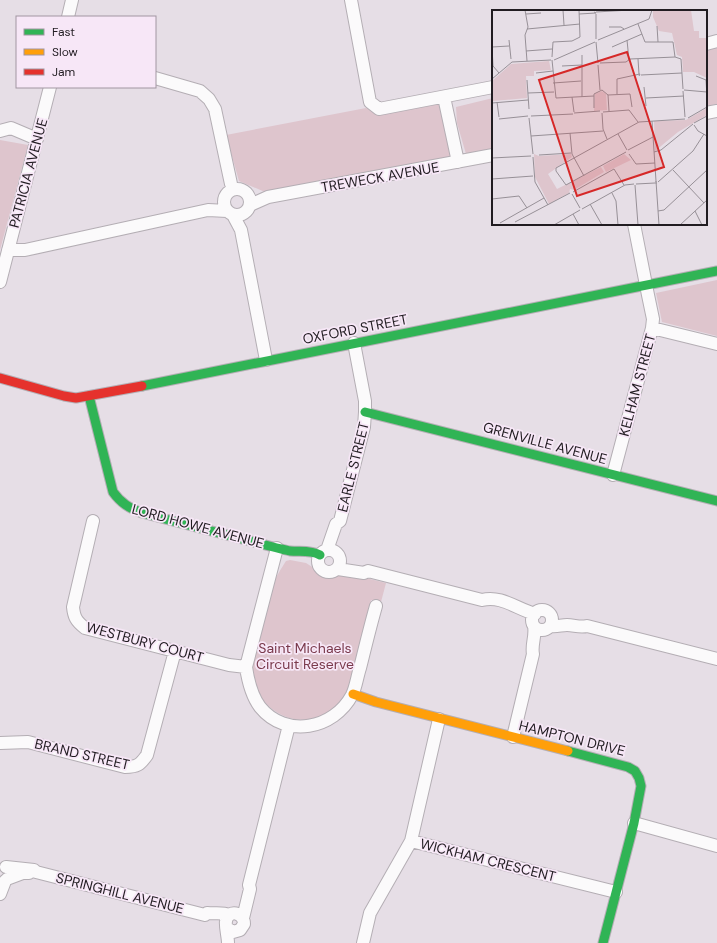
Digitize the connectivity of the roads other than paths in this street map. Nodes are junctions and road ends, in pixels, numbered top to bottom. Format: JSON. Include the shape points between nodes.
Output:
{"nodes":[{"id":1,"x":72,"y":0,"type":"edge"},
{"id":2,"x":351,"y":0,"type":"edge"},
{"id":3,"x":68,"y":16,"type":"edge"},
{"id":4,"x":717,"y":41,"type":"edge"},
{"id":5,"x":707,"y":44,"type":"edge"},
{"id":6,"x":156,"y":78,"type":"edge"},
{"id":7,"x":492,"y":87,"type":"edge"},
{"id":8,"x":50,"y":88,"type":"edge"},
{"id":9,"x":444,"y":97,"type":"junction"},
{"id":10,"x":717,"y":111,"type":"edge"},
{"id":11,"x":707,"y":113,"type":"edge"},
{"id":12,"x":0,"y":132,"type":"edge"},
{"id":13,"x":37,"y":139,"type":"junction"},
{"id":14,"x":492,"y":156,"type":"edge"},
{"id":15,"x":458,"y":162,"type":"junction"},
{"id":16,"x":231,"y":184,"type":"dead end"},
{"id":17,"x":238,"y":206,"type":"junction"},
{"id":18,"x":634,"y":225,"type":"edge"},
{"id":19,"x":8,"y":250,"type":"junction"},
{"id":20,"x":717,"y":271,"type":"edge"},
{"id":21,"x":0,"y":282,"type":"edge"},
{"id":22,"x":647,"y":285,"type":"junction"},
{"id":23,"x":652,"y":328,"type":"junction"},
{"id":24,"x":354,"y":343,"type":"junction"},
{"id":25,"x":717,"y":344,"type":"edge"},
{"id":26,"x":266,"y":360,"type":"junction"},
{"id":27,"x":0,"y":378,"type":"edge"},
{"id":28,"x":89,"y":396,"type":"junction"},
{"id":29,"x":366,"y":412,"type":"junction"},
{"id":30,"x":613,"y":476,"type":"junction"},
{"id":31,"x":717,"y":501,"type":"edge"},
{"id":32,"x":93,"y":521,"type":"dead end"},
{"id":33,"x":277,"y":548,"type":"junction"},
{"id":34,"x":292,"y":551,"type":"joint"},
{"id":35,"x":330,"y":558,"type":"junction"},
{"id":36,"x":376,"y":606,"type":"dead end"},
{"id":37,"x":541,"y":622,"type":"junction"},
{"id":38,"x":175,"y":651,"type":"junction"},
{"id":39,"x":717,"y":659,"type":"edge"},
{"id":40,"x":246,"y":667,"type":"junction"},
{"id":41,"x":353,"y":694,"type":"junction"},
{"id":42,"x":439,"y":719,"type":"junction"},
{"id":43,"x":289,"y":725,"type":"junction"},
{"id":44,"x":513,"y":738,"type":"junction"},
{"id":45,"x":0,"y":743,"type":"edge"},
{"id":46,"x":634,"y":823,"type":"junction"},
{"id":47,"x":411,"y":841,"type":"junction"},
{"id":48,"x":717,"y":846,"type":"edge"},
{"id":49,"x":4,"y":875,"type":"edge"},
{"id":50,"x":616,"y":892,"type":"junction"},
{"id":51,"x":0,"y":894,"type":"edge"},
{"id":52,"x":231,"y":920,"type":"junction"},
{"id":53,"x":228,"y":943,"type":"edge"},
{"id":54,"x":235,"y":943,"type":"edge"},
{"id":55,"x":363,"y":943,"type":"edge"},
{"id":56,"x":603,"y":943,"type":"edge"}],
"edges":[{"from":1,"to":3,"type":"street"},
{"from":2,"to":9,"type":"street","via":[[370,102],[379,110]]},
{"from":4,"to":5,"type":"street"},
{"from":6,"to":16,"type":"street","via":[[200,91],[209,99],[215,109]]},
{"from":7,"to":9,"type":"street"},
{"from":8,"to":13,"type":"street","name":"PATRICIA AVENUE"},
{"from":9,"to":15,"type":"street"},
{"from":10,"to":11,"type":"street"},
{"from":12,"to":13,"type":"street","via":[[11,128]]},
{"from":13,"to":19,"type":"street","name":"PATRICIA AVENUE"},
{"from":14,"to":15,"type":"street","name":"TREWECK AVENUE"},
{"from":15,"to":17,"type":"street","name":"TREWECK AVENUE","via":[[268,197]]},
{"from":17,"to":19,"type":"street","name":"TREWECK AVENUE","via":[[208,210],[25,250]]},
{"from":17,"to":26,"type":"street"},
{"from":18,"to":22,"type":"street","name":"KELHAM STREET"},
{"from":19,"to":21,"type":"street","name":"PATRICIA AVENUE"},
{"from":20,"to":22,"type":"street","name":"OXFORD STREET"},
{"from":22,"to":23,"type":"street","name":"KELHAM STREET"},
{"from":22,"to":24,"type":"street","name":"OXFORD STREET"},
{"from":23,"to":25,"type":"street"},
{"from":23,"to":30,"type":"street","name":"KELHAM STREET"},
{"from":24,"to":26,"type":"street","name":"OXFORD STREET"},
{"from":24,"to":29,"type":"street","name":"EARLE STREET"},
{"from":26,"to":28,"type":"street","name":"OXFORD STREET"},
{"from":27,"to":28,"type":"street","name":"OXFORD STREET","via":[[64,396]]},
{"from":28,"to":33,"type":"street","name":"LORD HOWE AVENUE","via":[[110,482],[118,500],[142,513]]},
{"from":29,"to":30,"type":"street","name":"GRENVILLE AVENUE"},
{"from":29,"to":35,"type":"street","name":"EARLE STREET","via":[[340,521],[336,524]]},
{"from":30,"to":31,"type":"street","name":"GRENVILLE AVENUE"},
{"from":32,"to":38,"type":"street","name":"WESTBURY COURT","via":[[73,607],[77,622],[85,628]]},
{"from":33,"to":34,"type":"street","name":"LORD HOWE AVENUE"},
{"from":33,"to":40,"type":"street"},
{"from":34,"to":35,"type":"street","name":"LORD HOWE AVENUE","via":[[294,555]]},
{"from":35,"to":37,"type":"street","name":"LORD HOWE AVENUE","via":[[365,567],[368,571],[482,600],[527,622]]},
{"from":36,"to":41,"type":"street"},
{"from":37,"to":39,"type":"street","name":"LORD HOWE AVENUE","via":[[556,627],[587,626]]},
{"from":37,"to":44,"type":"street","via":[[544,634],[537,651],[533,654]]},
{"from":38,"to":40,"type":"street","name":"WESTBURY COURT"},
{"from":38,"to":45,"type":"street","name":"BRAND STREET","via":[[147,755],[135,767],[125,767],[28,742]]},
{"from":40,"to":43,"type":"street","via":[[249,684],[260,707],[268,715]]},
{"from":41,"to":42,"type":"street","name":"HAMPTON DRIVE"},
{"from":41,"to":43,"type":"street","via":[[344,707],[324,722],[313,726]]},
{"from":42,"to":44,"type":"street","name":"HAMPTON DRIVE"},
{"from":42,"to":47,"type":"street","name":"WICKHAM CRESCENT"},
{"from":43,"to":52,"type":"street","via":[[250,885],[246,887],[234,908]]},
{"from":44,"to":46,"type":"street","name":"HAMPTON DRIVE","via":[[628,767],[635,771],[641,786]]},
{"from":46,"to":48,"type":"street"},
{"from":46,"to":50,"type":"street","name":"HAMPTON DRIVE"},
{"from":47,"to":50,"type":"street","name":"WICKHAM CRESCENT"},
{"from":47,"to":55,"type":"street","via":[[370,913]]},
{"from":49,"to":51,"type":"street"},
{"from":49,"to":52,"type":"street","name":"SPRINGHILL AVENUE","via":[[36,872],[205,917]]},
{"from":50,"to":56,"type":"street","name":"HAMPTON DRIVE"},
{"from":52,"to":53,"type":"street"},
{"from":52,"to":54,"type":"street","name":"SPRINGHILL AVENUE","via":[[233,932],[240,930]]}]}
